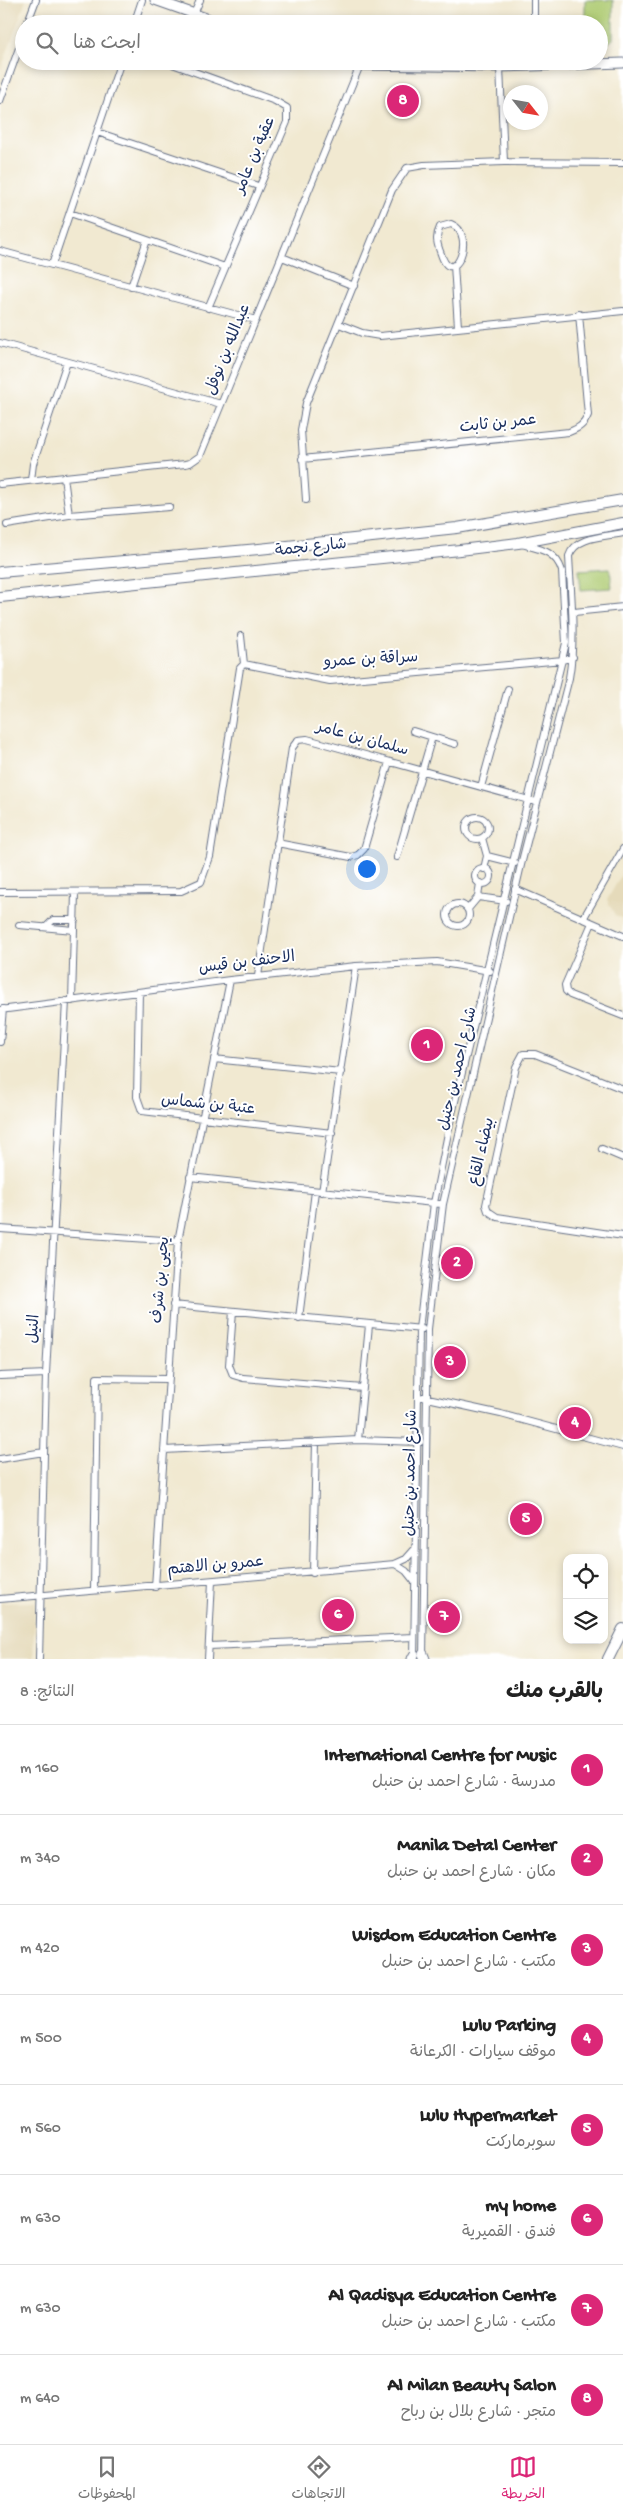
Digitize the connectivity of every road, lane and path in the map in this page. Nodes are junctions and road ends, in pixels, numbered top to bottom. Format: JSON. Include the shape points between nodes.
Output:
{"nodes":[{"id":1,"x":36,"y":0,"type":"edge"},
{"id":2,"x":142,"y":0,"type":"edge"},
{"id":3,"x":155,"y":0,"type":"edge"},
{"id":4,"x":200,"y":0,"type":"edge"},
{"id":5,"x":534,"y":0,"type":"edge"},
{"id":6,"x":194,"y":14,"type":"junction"},
{"id":7,"x":30,"y":15,"type":"edge"},
{"id":8,"x":137,"y":15,"type":"edge"},
{"id":9,"x":197,"y":15,"type":"edge"},
{"id":10,"x":534,"y":15,"type":"edge"},
{"id":11,"x":15,"y":59,"type":"edge"},
{"id":12,"x":608,"y":63,"type":"edge"},
{"id":13,"x":623,"y":63,"type":"edge"},
{"id":14,"x":118,"y":70,"type":"edge"},
{"id":15,"x":190,"y":70,"type":"edge"},
{"id":16,"x":358,"y":70,"type":"edge"},
{"id":17,"x":500,"y":70,"type":"edge"},
{"id":18,"x":0,"y":101,"type":"edge"},
{"id":19,"x":98,"y":132,"type":"junction"},
{"id":20,"x":504,"y":162,"type":"junction"},
{"id":21,"x":623,"y":165,"type":"edge"},
{"id":22,"x":258,"y":186,"type":"junction"},
{"id":23,"x":70,"y":213,"type":"junction"},
{"id":24,"x":147,"y":240,"type":"junction"},
{"id":25,"x":0,"y":251,"type":"edge"},
{"id":26,"x":282,"y":256,"type":"junction"},
{"id":27,"x":52,"y":265,"type":"junction"},
{"id":28,"x":454,"y":265,"type":"junction"},
{"id":29,"x":225,"y":267,"type":"junction"},
{"id":30,"x":354,"y":286,"type":"junction"},
{"id":31,"x":131,"y":287,"type":"junction"},
{"id":32,"x":208,"y":308,"type":"junction"},
{"id":33,"x":623,"y":311,"type":"edge"},
{"id":34,"x":579,"y":314,"type":"junction"},
{"id":35,"x":256,"y":320,"type":"junction"},
{"id":36,"x":339,"y":324,"type":"junction"},
{"id":37,"x":458,"y":327,"type":"junction"},
{"id":38,"x":0,"y":343,"type":"edge"},
{"id":39,"x":67,"y":362,"type":"junction"},
{"id":40,"x":221,"y":404,"type":"junction"},
{"id":41,"x":302,"y":459,"type":"junction"},
{"id":42,"x":64,"y":477,"type":"junction"},
{"id":43,"x":31,"y":480,"type":"junction"},
{"id":44,"x":0,"y":484,"type":"edge"},
{"id":45,"x":306,"y":500,"type":"dead end"},
{"id":46,"x":623,"y":500,"type":"edge"},
{"id":47,"x":169,"y":507,"type":"dead end"},
{"id":48,"x":69,"y":515,"type":"junction"},
{"id":49,"x":623,"y":523,"type":"edge"},
{"id":50,"x":7,"y":525,"type":"dead end"},
{"id":51,"x":623,"y":533,"type":"edge"},
{"id":52,"x":518,"y":543,"type":"junction"},
{"id":53,"x":0,"y":572,"type":"edge"},
{"id":54,"x":0,"y":597,"type":"edge"},
{"id":55,"x":623,"y":607,"type":"edge"},
{"id":56,"x":574,"y":612,"type":"junction"},
{"id":57,"x":241,"y":636,"type":"dead end"},
{"id":58,"x":573,"y":657,"type":"junction"},
{"id":59,"x":563,"y":660,"type":"junction"},
{"id":60,"x":244,"y":664,"type":"junction"},
{"id":61,"x":508,"y":689,"type":"dead end"},
{"id":62,"x":413,"y":731,"type":"dead end"},
{"id":63,"x":432,"y":737,"type":"junction"},
{"id":64,"x":455,"y":744,"type":"dead end"},
{"id":65,"x":389,"y":762,"type":"junction"},
{"id":66,"x":421,"y":771,"type":"junction"},
{"id":67,"x":481,"y":787,"type":"junction"},
{"id":68,"x":527,"y":799,"type":"junction"},
{"id":69,"x":536,"y":802,"type":"junction"},
{"id":70,"x":482,"y":838,"type":"dead end"},
{"id":71,"x":276,"y":843,"type":"junction"},
{"id":72,"x":623,"y":849,"type":"edge"},
{"id":73,"x":487,"y":856,"type":"junction"},
{"id":74,"x":397,"y":857,"type":"dead end"},
{"id":75,"x":512,"y":863,"type":"junction"},
{"id":76,"x":520,"y":865,"type":"junction"},
{"id":77,"x":484,"y":869,"type":"junction"},
{"id":78,"x":480,"y":884,"type":"junction"},
{"id":79,"x":515,"y":889,"type":"junction"},
{"id":80,"x":0,"y":892,"type":"edge"},
{"id":81,"x":76,"y":893,"type":"junction"},
{"id":82,"x":478,"y":897,"type":"junction"},
{"id":83,"x":503,"y":901,"type":"junction"},
{"id":84,"x":512,"y":902,"type":"junction"},
{"id":85,"x":468,"y":909,"type":"dead end"},
{"id":86,"x":583,"y":919,"type":"junction"},
{"id":87,"x":75,"y":920,"type":"junction"},
{"id":88,"x":592,"y":923,"type":"junction"},
{"id":89,"x":19,"y":924,"type":"dead end"},
{"id":90,"x":47,"y":926,"type":"junction"},
{"id":91,"x":74,"y":930,"type":"junction"},
{"id":92,"x":623,"y":936,"type":"edge"},
{"id":93,"x":356,"y":966,"type":"junction"},
{"id":94,"x":488,"y":971,"type":"junction"},
{"id":95,"x":497,"y":973,"type":"junction"},
{"id":96,"x":258,"y":976,"type":"junction"},
{"id":97,"x":230,"y":980,"type":"junction"},
{"id":98,"x":139,"y":992,"type":"junction"},
{"id":99,"x":69,"y":1001,"type":"junction"},
{"id":100,"x":2,"y":1010,"type":"edge"},
{"id":101,"x":623,"y":1016,"type":"edge"},
{"id":102,"x":0,"y":1042,"type":"edge"},
{"id":103,"x":214,"y":1059,"type":"junction"},
{"id":104,"x":341,"y":1072,"type":"junction"},
{"id":105,"x":623,"y":1089,"type":"edge"},
{"id":106,"x":202,"y":1118,"type":"junction"},
{"id":107,"x":332,"y":1133,"type":"junction"},
{"id":108,"x":602,"y":1149,"type":"dead end"},
{"id":109,"x":623,"y":1158,"type":"edge"},
{"id":110,"x":190,"y":1177,"type":"junction"},
{"id":111,"x":319,"y":1192,"type":"junction"},
{"id":112,"x":434,"y":1203,"type":"junction"},
{"id":113,"x":443,"y":1204,"type":"junction"},
{"id":114,"x":0,"y":1229,"type":"edge"},
{"id":115,"x":55,"y":1232,"type":"junction"},
{"id":116,"x":623,"y":1236,"type":"edge"},
{"id":117,"x":178,"y":1241,"type":"junction"},
{"id":118,"x":173,"y":1305,"type":"junction"},
{"id":119,"x":233,"y":1311,"type":"junction"},
{"id":120,"x":299,"y":1318,"type":"junction"},
{"id":121,"x":368,"y":1325,"type":"junction"},
{"id":122,"x":420,"y":1329,"type":"junction"},
{"id":123,"x":428,"y":1329,"type":"junction"},
{"id":124,"x":46,"y":1374,"type":"junction"},
{"id":125,"x":0,"y":1376,"type":"edge"},
{"id":126,"x":167,"y":1379,"type":"junction"},
{"id":127,"x":363,"y":1388,"type":"junction"},
{"id":128,"x":418,"y":1396,"type":"junction"},
{"id":129,"x":427,"y":1398,"type":"junction"},
{"id":130,"x":358,"y":1440,"type":"junction"},
{"id":131,"x":316,"y":1442,"type":"junction"},
{"id":132,"x":417,"y":1442,"type":"junction"},
{"id":133,"x":427,"y":1442,"type":"junction"},
{"id":134,"x":623,"y":1447,"type":"edge"},
{"id":135,"x":164,"y":1450,"type":"junction"},
{"id":136,"x":44,"y":1452,"type":"junction"},
{"id":137,"x":0,"y":1459,"type":"edge"},
{"id":138,"x":417,"y":1472,"type":"junction"},
{"id":139,"x":426,"y":1472,"type":"junction"},
{"id":140,"x":414,"y":1549,"type":"junction"},
{"id":141,"x":395,"y":1564,"type":"junction"},
{"id":142,"x":313,"y":1573,"type":"junction"},
{"id":143,"x":212,"y":1582,"type":"junction"},
{"id":144,"x":414,"y":1582,"type":"junction"},
{"id":145,"x":155,"y":1587,"type":"junction"},
{"id":146,"x":94,"y":1590,"type":"junction"},
{"id":147,"x":40,"y":1595,"type":"junction"},
{"id":148,"x":0,"y":1599,"type":"edge"},
{"id":149,"x":623,"y":1629,"type":"edge"},
{"id":150,"x":414,"y":1637,"type":"junction"},
{"id":151,"x":209,"y":1646,"type":"junction"},
{"id":152,"x":419,"y":1657,"type":"edge"},
{"id":153,"x":39,"y":1659,"type":"edge"},
{"id":154,"x":208,"y":1659,"type":"edge"},
{"id":155,"x":608,"y":1659,"type":"edge"}],
"edges":[{"from":1,"to":7,"type":"street"},
{"from":2,"to":8,"type":"street"},
{"from":3,"to":6,"type":"street"},
{"from":4,"to":6,"type":"street"},
{"from":5,"to":10,"type":"street"},
{"from":6,"to":9,"type":"street"},
{"from":11,"to":18,"type":"street"},
{"from":12,"to":13,"type":"street"},
{"from":14,"to":19,"type":"street"},
{"from":15,"to":22,"type":"street","name":"عقبة بن عامر","via":[[275,100],[287,108],[287,122]]},
{"from":16,"to":26,"type":"street","name":"عبدالله بن نوفل"},
{"from":17,"to":20,"type":"street"},
{"from":19,"to":22,"type":"street"},
{"from":19,"to":23,"type":"street"},
{"from":20,"to":21,"type":"street"},
{"from":20,"to":30,"type":"street","via":[[424,164],[407,168],[392,190]]},
{"from":22,"to":29,"type":"street","name":"عقبة بن عامر"},
{"from":23,"to":24,"type":"street"},
{"from":23,"to":27,"type":"street"},
{"from":24,"to":29,"type":"street"},
{"from":24,"to":31,"type":"street"},
{"from":25,"to":27,"type":"street"},
{"from":26,"to":30,"type":"street"},
{"from":26,"to":35,"type":"street","name":"عبدالله بن نوفل"},
{"from":27,"to":31,"type":"street"},
{"from":28,"to":28,"type":"street","via":[[462,256],[462,239],[457,228],[447,224],[440,227],[436,239],[443,260]]},
{"from":28,"to":37,"type":"street"},
{"from":29,"to":32,"type":"street","name":"عقبة بن عامر"},
{"from":30,"to":36,"type":"street"},
{"from":31,"to":32,"type":"street"},
{"from":32,"to":35,"type":"street"},
{"from":33,"to":34,"type":"street"},
{"from":34,"to":37,"type":"street"},
{"from":34,"to":41,"type":"street","name":"عمر بن ثابت","via":[[588,415],[585,424],[577,429]]},
{"from":35,"to":40,"type":"street","name":"عبدالله بن نوفل"},
{"from":36,"to":37,"type":"street","via":[[380,336]]},
{"from":36,"to":41,"type":"street","via":[[306,403],[301,430]]},
{"from":38,"to":39,"type":"street"},
{"from":39,"to":40,"type":"street"},
{"from":39,"to":43,"type":"street","via":[[33,464]]},
{"from":40,"to":42,"type":"street","name":"عبدالله بن نوفل","via":[[200,456],[190,463]]},
{"from":41,"to":45,"type":"street"},
{"from":42,"to":43,"type":"street","name":"عبدالله بن نوفل"},
{"from":42,"to":48,"type":"street"},
{"from":43,"to":44,"type":"street","name":"عبدالله بن نوفل"},
{"from":46,"to":53,"type":"main road","name":"شارع نجمة","via":[[457,528]]},
{"from":47,"to":48,"type":"street"},
{"from":48,"to":50,"type":"street"},
{"from":49,"to":52,"type":"main road","name":"شارع نجمة"},
{"from":51,"to":56,"type":"street","name":"شارع احمد بن حنبل","via":[[580,542],[571,550],[569,562]]},
{"from":52,"to":54,"type":"main road","name":"شارع نجمة"},
{"from":52,"to":59,"type":"street","name":"شارع احمد بن حنبل","via":[[546,550],[560,563],[566,622]]},
{"from":55,"to":56,"type":"street"},
{"from":56,"to":58,"type":"street","name":"شارع احمد بن حنبل"},
{"from":57,"to":60,"type":"street"},
{"from":58,"to":59,"type":"street","name":"سراقة بن عمرو"},
{"from":58,"to":69,"type":"street","name":"شارع احمد بن حنبل"},
{"from":59,"to":60,"type":"street","name":"سراقة بن عمرو","via":[[330,681]]},
{"from":59,"to":68,"type":"street","name":"شارع احمد بن حنبل"},
{"from":60,"to":81,"type":"street","via":[[240,668],[210,857],[201,882],[181,891]]},
{"from":61,"to":67,"type":"street"},
{"from":62,"to":63,"type":"street"},
{"from":63,"to":64,"type":"street"},
{"from":63,"to":66,"type":"street"},
{"from":65,"to":66,"type":"street","name":"سلمان بن عامر"},
{"from":65,"to":71,"type":"street","via":[[364,849],[358,856]]},
{"from":65,"to":71,"type":"street","name":"سلمان بن عامر","via":[[306,738],[298,740],[292,748]]},
{"from":66,"to":67,"type":"street","name":"سلمان بن عامر"},
{"from":66,"to":74,"type":"street"},
{"from":67,"to":68,"type":"street","name":"سلمان بن عامر"},
{"from":68,"to":69,"type":"street","name":"سلمان بن عامر"},
{"from":68,"to":75,"type":"street","name":"شارع احمد بن حنبل"},
{"from":69,"to":76,"type":"street","name":"شارع احمد بن حنبل"},
{"from":70,"to":73,"type":"street"},
{"from":71,"to":96,"type":"street","name":"سلمان بن عامر"},
{"from":72,"to":86,"type":"street"},
{"from":73,"to":75,"type":"street"},
{"from":73,"to":77,"type":"street"},
{"from":75,"to":76,"type":"street"},
{"from":75,"to":83,"type":"street","name":"شارع احمد بن حنبل"},
{"from":76,"to":79,"type":"street","name":"شارع احمد بن حنبل"},
{"from":77,"to":78,"type":"street","via":[[476,874]]},
{"from":77,"to":78,"type":"street","via":[[491,877],[488,882]]},
{"from":78,"to":82,"type":"street"},
{"from":79,"to":84,"type":"street","name":"شارع احمد بن حنبل"},
{"from":79,"to":86,"type":"street"},
{"from":80,"to":81,"type":"street"},
{"from":81,"to":87,"type":"street","name":"النيل"},
{"from":82,"to":83,"type":"street"},
{"from":82,"to":85,"type":"street"},
{"from":83,"to":84,"type":"street"},
{"from":83,"to":94,"type":"street","name":"شارع احمد بن حنبل"},
{"from":84,"to":95,"type":"street","name":"شارع احمد بن حنبل"},
{"from":86,"to":88,"type":"street"},
{"from":87,"to":90,"type":"street","via":[[53,920]]},
{"from":87,"to":91,"type":"street","name":"النيل"},
{"from":88,"to":92,"type":"street"},
{"from":88,"to":101,"type":"street","via":[[565,985],[566,991]]},
{"from":89,"to":90,"type":"street"},
{"from":90,"to":91,"type":"street"},
{"from":91,"to":99,"type":"street","name":"النيل"},
{"from":93,"to":94,"type":"street","name":"الاحنف بن قيس","via":[[437,962]]},
{"from":93,"to":96,"type":"street","name":"الاحنف بن قيس"},
{"from":93,"to":104,"type":"street"},
{"from":94,"to":95,"type":"street","name":"الاحنف بن قيس"},
{"from":94,"to":112,"type":"street","name":"شارع احمد بن حنبل","via":[[451,1118]]},
{"from":95,"to":113,"type":"street","name":"شارع احمد بن حنبل"},
{"from":96,"to":97,"type":"street","name":"الاحنف بن قيس"},
{"from":97,"to":98,"type":"street","name":"الاحنف بن قيس"},
{"from":97,"to":103,"type":"street","name":"يحيى بن شرف"},
{"from":98,"to":99,"type":"street","name":"الاحنف بن قيس"},
{"from":98,"to":106,"type":"street","name":"عتبة بن شماس","via":[[138,1105],[142,1111],[151,1113]]},
{"from":99,"to":100,"type":"street","name":"الاحنف بن قيس"},
{"from":99,"to":115,"type":"street","name":"النيل"},
{"from":100,"to":102,"type":"street"},
{"from":103,"to":104,"type":"street"},
{"from":103,"to":106,"type":"street","name":"يحيى بن شرف"},
{"from":104,"to":107,"type":"street"},
{"from":105,"to":116,"type":"street","name":"بيضاء القاع","via":[[535,1054],[523,1054],[516,1067],[486,1198],[488,1211],[497,1217]]},
{"from":106,"to":107,"type":"street","name":"عتبة بن شماس"},
{"from":106,"to":110,"type":"street","name":"يحيى بن شرف"},
{"from":107,"to":111,"type":"street"},
{"from":108,"to":109,"type":"street"},
{"from":110,"to":111,"type":"street"},
{"from":110,"to":117,"type":"street","name":"يحيى بن شرف"},
{"from":111,"to":112,"type":"street"},
{"from":111,"to":120,"type":"street"},
{"from":112,"to":113,"type":"street"},
{"from":112,"to":122,"type":"street","name":"شارع احمد بن حنبل"},
{"from":113,"to":123,"type":"street","name":"شارع احمد بن حنبل"},
{"from":114,"to":115,"type":"street"},
{"from":115,"to":117,"type":"street"},
{"from":115,"to":124,"type":"street","name":"النيل"},
{"from":117,"to":118,"type":"street","name":"يحيى بن شرف"},
{"from":118,"to":119,"type":"street"},
{"from":118,"to":126,"type":"street","name":"يحيى بن شرف"},
{"from":119,"to":120,"type":"street"},
{"from":119,"to":127,"type":"street","via":[[229,1366],[233,1374],[243,1378]]},
{"from":120,"to":121,"type":"street"},
{"from":121,"to":122,"type":"street"},
{"from":121,"to":127,"type":"street"},
{"from":122,"to":123,"type":"street"},
{"from":122,"to":128,"type":"street","name":"شارع احمد بن حنبل"},
{"from":123,"to":129,"type":"street","name":"شارع احمد بن حنبل"},
{"from":124,"to":125,"type":"street"},
{"from":124,"to":136,"type":"street","name":"النيل"},
{"from":126,"to":135,"type":"street","name":"يحيى بن شرف"},
{"from":126,"to":146,"type":"street","via":[[97,1378]]},
{"from":127,"to":130,"type":"street"},
{"from":128,"to":129,"type":"street"},
{"from":128,"to":132,"type":"street","name":"شارع احمد بن حنبل"},
{"from":129,"to":133,"type":"street","name":"شارع احمد بن حنبل"},
{"from":129,"to":134,"type":"street"},
{"from":130,"to":131,"type":"street"},
{"from":130,"to":132,"type":"street"},
{"from":131,"to":135,"type":"street"},
{"from":131,"to":142,"type":"street"},
{"from":132,"to":133,"type":"street"},
{"from":132,"to":138,"type":"street","name":"شارع احمد بن حنبل"},
{"from":133,"to":139,"type":"street","name":"شارع احمد بن حنبل"},
{"from":135,"to":145,"type":"street","name":"يحيى بن شرف"},
{"from":136,"to":137,"type":"street"},
{"from":136,"to":147,"type":"street","name":"النيل"},
{"from":138,"to":139,"type":"street"},
{"from":138,"to":140,"type":"street","name":"شارع احمد بن حنبل"},
{"from":139,"to":152,"type":"street","name":"شارع احمد بن حنبل"},
{"from":140,"to":141,"type":"street","via":[[406,1559]]},
{"from":140,"to":144,"type":"street","name":"شارع احمد بن حنبل"},
{"from":141,"to":142,"type":"street","name":"عمرو بن الاهتم"},
{"from":141,"to":144,"type":"street"},
{"from":142,"to":143,"type":"street","name":"عمرو بن الاهتم"},
{"from":143,"to":145,"type":"street","name":"عمرو بن الاهتم"},
{"from":143,"to":151,"type":"street"},
{"from":144,"to":150,"type":"street","name":"شارع احمد بن حنبل"},
{"from":145,"to":146,"type":"street","name":"عمرو بن الاهتم"},
{"from":146,"to":147,"type":"street","name":"عمرو بن الاهتم"},
{"from":147,"to":148,"type":"street","name":"عمرو بن الاهتم"},
{"from":147,"to":153,"type":"street","name":"النيل"},
{"from":149,"to":155,"type":"main road"},
{"from":150,"to":151,"type":"street"},
{"from":150,"to":152,"type":"street","name":"شارع احمد بن حنبل"},
{"from":151,"to":154,"type":"street"}]}
